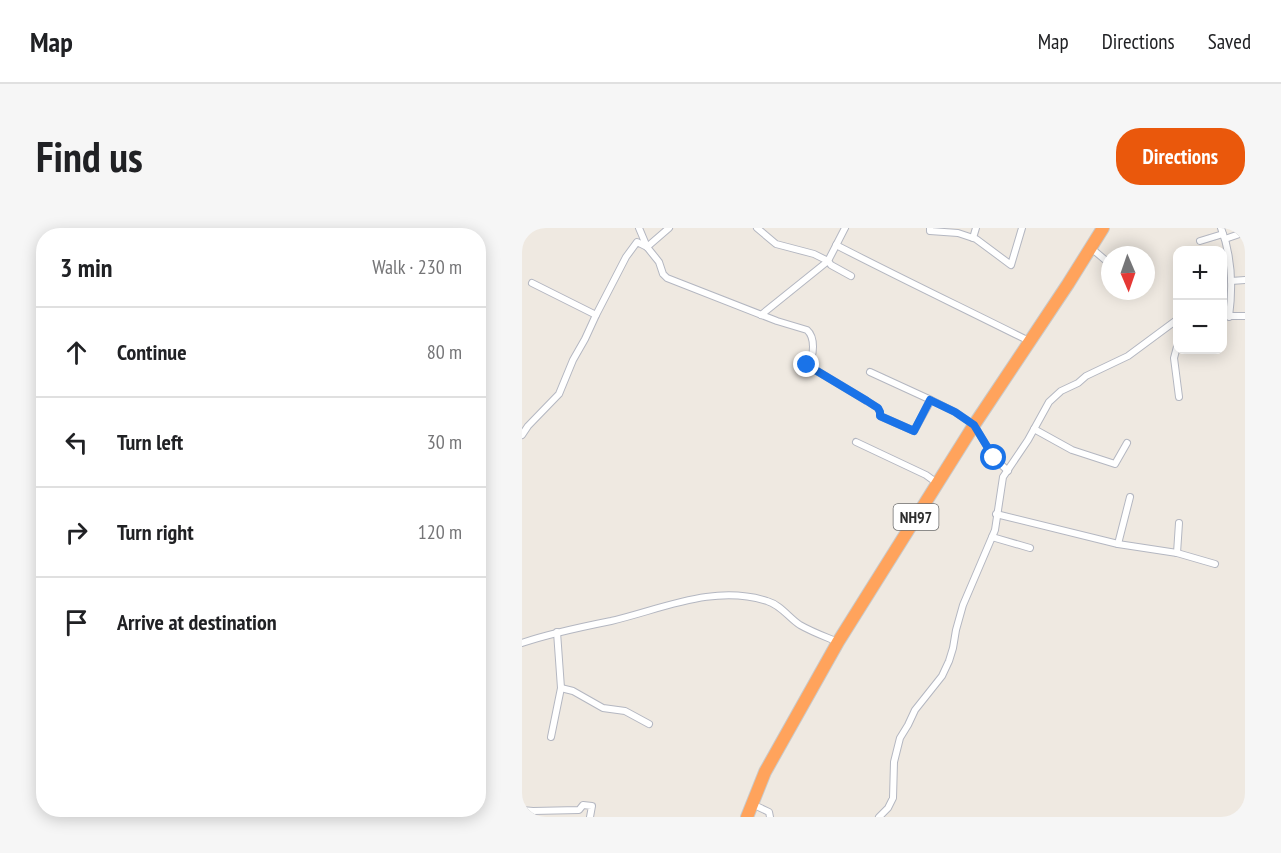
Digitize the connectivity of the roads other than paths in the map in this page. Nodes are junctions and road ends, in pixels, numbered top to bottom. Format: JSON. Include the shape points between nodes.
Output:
{"nodes":[{"id":1,"x":527,"y":228,"type":"edge"},
{"id":2,"x":639,"y":228,"type":"edge"},
{"id":3,"x":669,"y":228,"type":"edge"},
{"id":4,"x":757,"y":228,"type":"edge"},
{"id":5,"x":845,"y":228,"type":"edge"},
{"id":6,"x":930,"y":228,"type":"edge"},
{"id":7,"x":976,"y":228,"type":"edge"},
{"id":8,"x":1022,"y":228,"type":"edge"},
{"id":9,"x":1103,"y":228,"type":"edge"},
{"id":10,"x":1245,"y":232,"type":"edge"},
{"id":11,"x":1223,"y":233,"type":"edge"},
{"id":12,"x":522,"y":234,"type":"edge"},
{"id":13,"x":973,"y":238,"type":"junction"},
{"id":14,"x":1200,"y":241,"type":"dead end"},
{"id":15,"x":836,"y":245,"type":"junction"},
{"id":16,"x":647,"y":247,"type":"junction"},
{"id":17,"x":1090,"y":248,"type":"junction"},
{"id":18,"x":1101,"y":257,"type":"edge"},
{"id":19,"x":828,"y":261,"type":"junction"},
{"id":20,"x":851,"y":276,"type":"dead end"},
{"id":21,"x":1245,"y":280,"type":"edge"},
{"id":22,"x":1231,"y":281,"type":"junction"},
{"id":23,"x":532,"y":283,"type":"dead end"},
{"id":24,"x":1227,"y":314,"type":"edge"},
{"id":25,"x":596,"y":315,"type":"junction"},
{"id":26,"x":761,"y":315,"type":"junction"},
{"id":27,"x":1245,"y":316,"type":"edge"},
{"id":28,"x":1227,"y":317,"type":"edge"},
{"id":29,"x":1173,"y":323,"type":"edge"},
{"id":30,"x":1030,"y":342,"type":"junction"},
{"id":31,"x":1175,"y":354,"type":"edge"},
{"id":32,"x":870,"y":372,"type":"dead end"},
{"id":33,"x":1179,"y":397,"type":"dead end"},
{"id":34,"x":930,"y":400,"type":"junction"},
{"id":35,"x":974,"y":425,"type":"junction"},
{"id":36,"x":1034,"y":429,"type":"junction"},
{"id":37,"x":522,"y":435,"type":"edge"},
{"id":38,"x":856,"y":442,"type":"dead end"},
{"id":39,"x":1127,"y":443,"type":"dead end"},
{"id":40,"x":1008,"y":471,"type":"junction"},
{"id":41,"x":938,"y":483,"type":"junction"},
{"id":42,"x":1130,"y":497,"type":"dead end"},
{"id":43,"x":996,"y":514,"type":"junction"},
{"id":44,"x":1179,"y":523,"type":"dead end"},
{"id":45,"x":992,"y":537,"type":"junction"},
{"id":46,"x":1118,"y":544,"type":"junction"},
{"id":47,"x":1030,"y":548,"type":"dead end"},
{"id":48,"x":1177,"y":553,"type":"junction"},
{"id":49,"x":1215,"y":564,"type":"dead end"},
{"id":50,"x":557,"y":632,"type":"junction"},
{"id":51,"x":838,"y":642,"type":"junction"},
{"id":52,"x":522,"y":643,"type":"edge"},
{"id":53,"x":561,"y":688,"type":"junction"},
{"id":54,"x":649,"y":724,"type":"dead end"},
{"id":55,"x":551,"y":737,"type":"dead end"},
{"id":56,"x":752,"y":804,"type":"junction"},
{"id":57,"x":522,"y":810,"type":"edge"},
{"id":58,"x":590,"y":817,"type":"edge"},
{"id":59,"x":747,"y":817,"type":"edge"},
{"id":60,"x":770,"y":817,"type":"edge"},
{"id":61,"x":879,"y":817,"type":"edge"}],
"edges":[{"from":1,"to":12,"type":"street"},
{"from":2,"to":16,"type":"street"},
{"from":3,"to":16,"type":"street"},
{"from":4,"to":19,"type":"street","via":[[776,244]]},
{"from":5,"to":15,"type":"street"},
{"from":6,"to":13,"type":"street"},
{"from":7,"to":13,"type":"street"},
{"from":8,"to":13,"type":"street","via":[[1011,264]]},
{"from":9,"to":17,"type":"highway","number":"NH97"},
{"from":10,"to":11,"type":"street"},
{"from":11,"to":14,"type":"street"},
{"from":11,"to":22,"type":"street"},
{"from":15,"to":19,"type":"street"},
{"from":15,"to":30,"type":"street"},
{"from":16,"to":25,"type":"street","via":[[638,242],[626,257]]},
{"from":16,"to":26,"type":"street","via":[[667,278]]},
{"from":17,"to":18,"type":"street"},
{"from":17,"to":30,"type":"highway","number":"NH97"},
{"from":19,"to":20,"type":"street"},
{"from":19,"to":26,"type":"street"},
{"from":21,"to":22,"type":"street"},
{"from":22,"to":24,"type":"street"},
{"from":23,"to":25,"type":"street"},
{"from":25,"to":37,"type":"street","via":[[559,394]]},
{"from":26,"to":34,"type":"street","via":[[811,332],[811,361],[807,365],[872,404],[880,416],[914,431]]},
{"from":27,"to":28,"type":"street"},
{"from":29,"to":36,"type":"street","via":[[1128,356],[1061,391],[1049,402]]},
{"from":30,"to":35,"type":"highway","number":"NH97"},
{"from":31,"to":33,"type":"street"},
{"from":32,"to":34,"type":"street"},
{"from":34,"to":35,"type":"street"},
{"from":35,"to":40,"type":"street","via":[[994,458]]},
{"from":35,"to":41,"type":"highway","number":"NH97"},
{"from":36,"to":39,"type":"street","via":[[1072,450],[1115,464]]},
{"from":36,"to":40,"type":"street"},
{"from":38,"to":41,"type":"street"},
{"from":40,"to":43,"type":"street","via":[[1003,477]]},
{"from":41,"to":51,"type":"highway","number":"NH97"},
{"from":42,"to":46,"type":"street"},
{"from":43,"to":45,"type":"street"},
{"from":43,"to":46,"type":"street"},
{"from":44,"to":48,"type":"street"},
{"from":45,"to":47,"type":"street"},
{"from":45,"to":61,"type":"street","via":[[963,605],[946,668],[900,738],[894,762],[893,798]]},
{"from":46,"to":48,"type":"street"},
{"from":48,"to":49,"type":"street"},
{"from":50,"to":51,"type":"street","via":[[676,602],[726,595],[770,602],[805,628]]},
{"from":50,"to":52,"type":"street"},
{"from":50,"to":53,"type":"street"},
{"from":51,"to":56,"type":"highway","number":"NH97","via":[[765,772]]},
{"from":53,"to":54,"type":"street","via":[[573,690],[603,708],[626,711]]},
{"from":53,"to":55,"type":"street"},
{"from":56,"to":59,"type":"highway","number":"NH97"},
{"from":56,"to":60,"type":"street","via":[[769,812]]},
{"from":57,"to":58,"type":"street","via":[[579,810],[586,804],[592,806]]}]}
